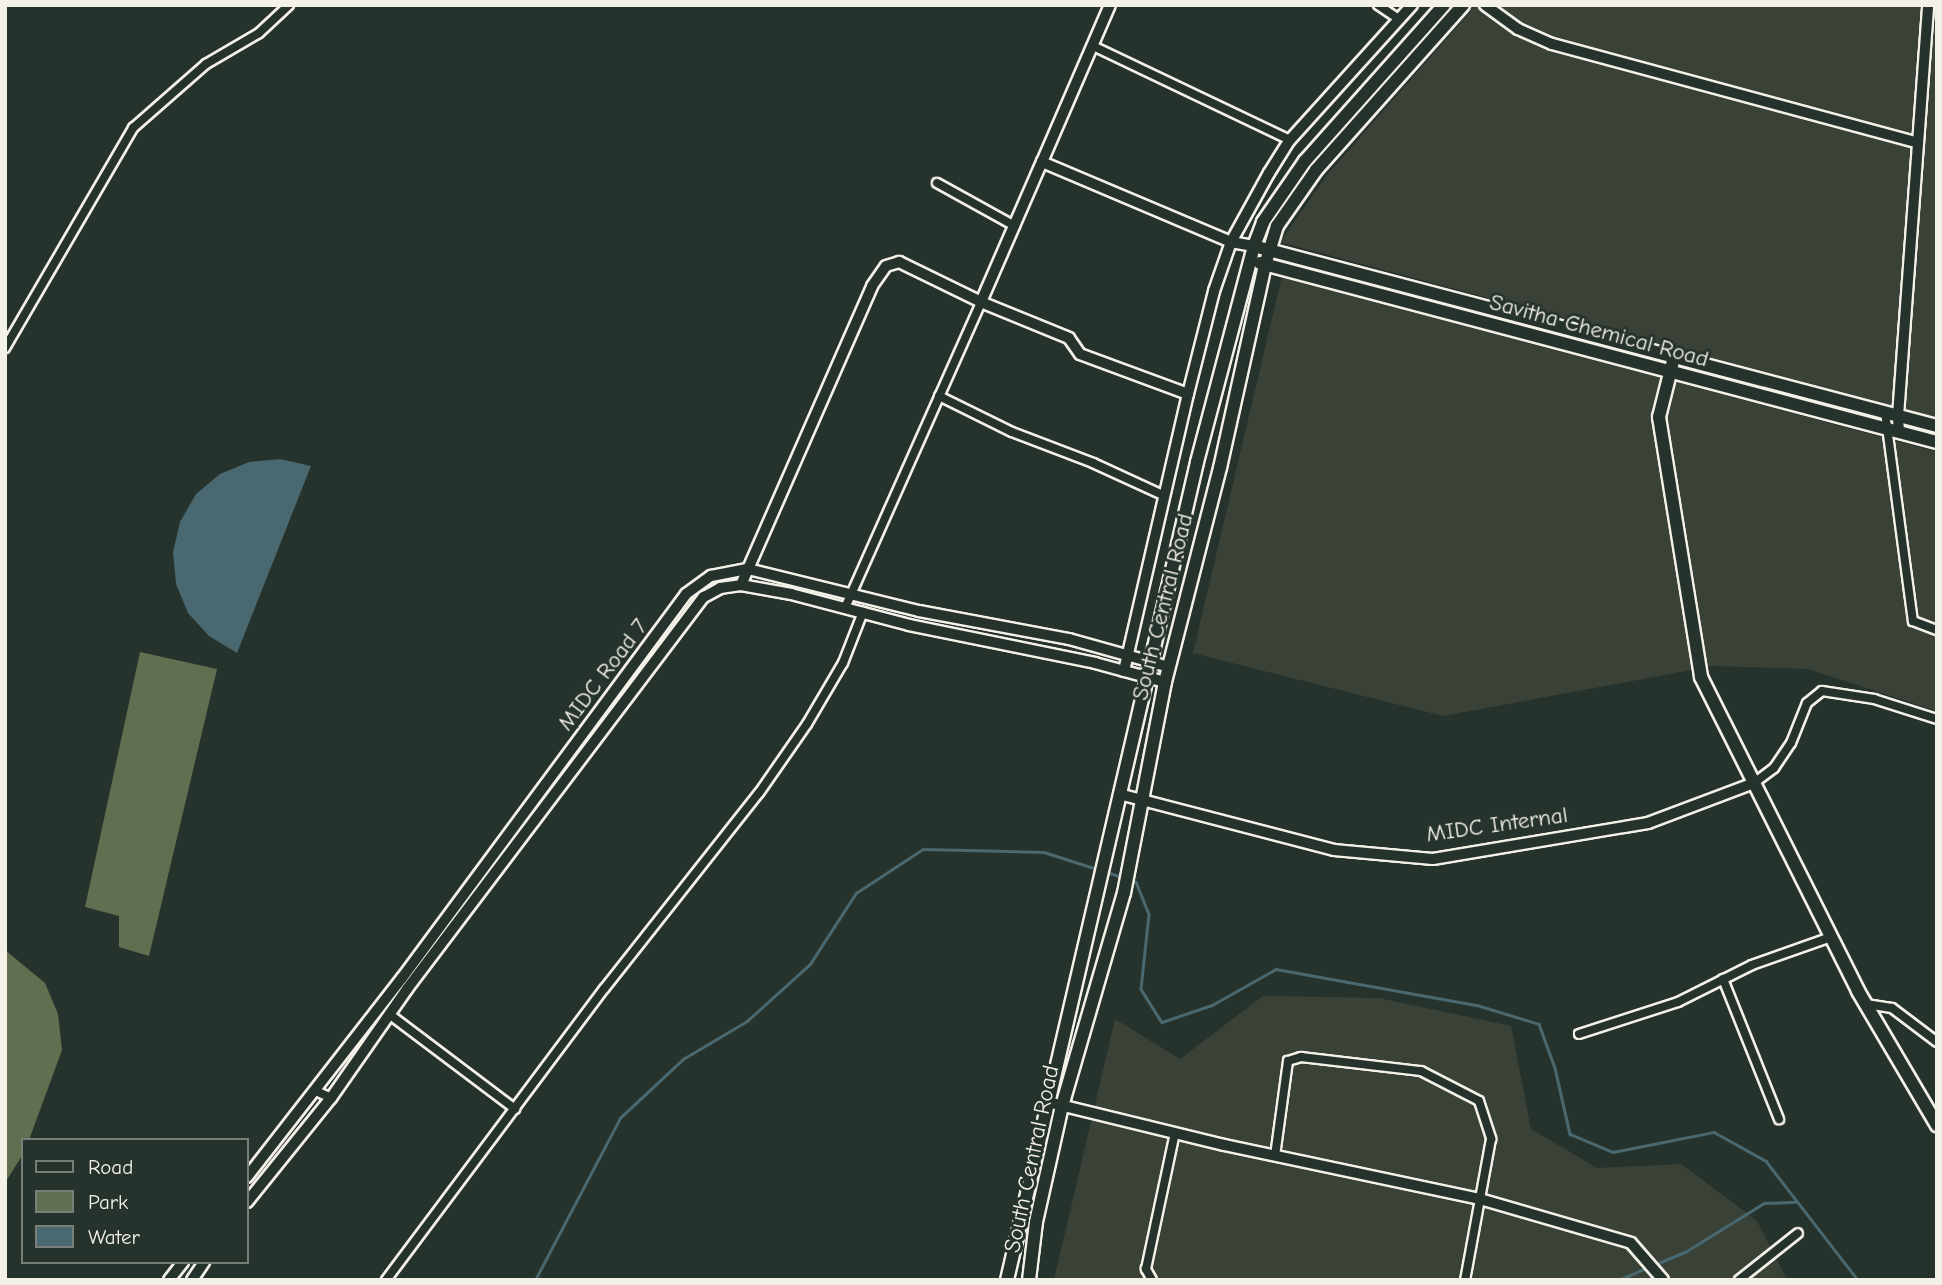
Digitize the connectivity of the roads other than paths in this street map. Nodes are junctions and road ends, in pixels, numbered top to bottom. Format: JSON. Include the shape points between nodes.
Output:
{"nodes":[{"id":1,"x":289,"y":5,"type":"edge"},
{"id":2,"x":1111,"y":5,"type":"edge"},
{"id":3,"x":1378,"y":5,"type":"edge"},
{"id":4,"x":1412,"y":5,"type":"edge"},
{"id":5,"x":1444,"y":5,"type":"edge"},
{"id":6,"x":1463,"y":5,"type":"edge"},
{"id":7,"x":1485,"y":5,"type":"edge"},
{"id":8,"x":1928,"y":5,"type":"edge"},
{"id":9,"x":1399,"y":19,"type":"junction"},
{"id":10,"x":1093,"y":46,"type":"junction"},
{"id":11,"x":1290,"y":140,"type":"junction"},
{"id":12,"x":1918,"y":143,"type":"junction"},
{"id":13,"x":1042,"y":162,"type":"junction"},
{"id":14,"x":937,"y":183,"type":"dead end"},
{"id":15,"x":1015,"y":226,"type":"junction"},
{"id":16,"x":1231,"y":242,"type":"junction"},
{"id":17,"x":1254,"y":246,"type":"junction"},
{"id":18,"x":1269,"y":250,"type":"junction"},
{"id":19,"x":1250,"y":261,"type":"junction"},
{"id":20,"x":1265,"y":265,"type":"junction"},
{"id":21,"x":981,"y":302,"type":"junction"},
{"id":22,"x":5,"y":348,"type":"edge"},
{"id":23,"x":1674,"y":357,"type":"junction"},
{"id":24,"x":1670,"y":372,"type":"junction"},
{"id":25,"x":1188,"y":394,"type":"junction"},
{"id":26,"x":939,"y":396,"type":"junction"},
{"id":27,"x":1891,"y":414,"type":"junction"},
{"id":28,"x":1937,"y":426,"type":"edge"},
{"id":29,"x":1893,"y":430,"type":"junction"},
{"id":30,"x":1937,"y":442,"type":"edge"},
{"id":31,"x":1163,"y":495,"type":"junction"},
{"id":32,"x":748,"y":569,"type":"junction"},
{"id":33,"x":741,"y":585,"type":"junction"},
{"id":34,"x":851,"y":595,"type":"junction"},
{"id":35,"x":845,"y":608,"type":"junction"},
{"id":36,"x":863,"y":612,"type":"junction"},
{"id":37,"x":1937,"y":630,"type":"edge"},
{"id":38,"x":653,"y":641,"type":"junction"},
{"id":39,"x":663,"y":651,"type":"junction"},
{"id":40,"x":1127,"y":655,"type":"junction"},
{"id":41,"x":1152,"y":662,"type":"junction"},
{"id":42,"x":1168,"y":667,"type":"junction"},
{"id":43,"x":1124,"y":671,"type":"junction"},
{"id":44,"x":1149,"y":678,"type":"junction"},
{"id":45,"x":1165,"y":682,"type":"junction"},
{"id":46,"x":1937,"y":719,"type":"edge"},
{"id":47,"x":1754,"y":783,"type":"junction"},
{"id":48,"x":1119,"y":794,"type":"junction"},
{"id":49,"x":1141,"y":800,"type":"junction"},
{"id":50,"x":485,"y":867,"type":"junction"},
{"id":51,"x":496,"y":875,"type":"junction"},
{"id":52,"x":1831,"y":937,"type":"junction"},
{"id":53,"x":1723,"y":979,"type":"junction"},
{"id":54,"x":1866,"y":1004,"type":"junction"},
{"id":55,"x":389,"y":1014,"type":"junction"},
{"id":56,"x":1579,"y":1034,"type":"dead end"},
{"id":57,"x":1937,"y":1042,"type":"edge"},
{"id":58,"x":316,"y":1091,"type":"junction"},
{"id":59,"x":331,"y":1098,"type":"junction"},
{"id":60,"x":1048,"y":1102,"type":"junction"},
{"id":61,"x":1062,"y":1106,"type":"junction"},
{"id":62,"x":515,"y":1109,"type":"junction"},
{"id":63,"x":1779,"y":1119,"type":"dead end"},
{"id":64,"x":1937,"y":1125,"type":"edge"},
{"id":65,"x":1175,"y":1133,"type":"junction"},
{"id":66,"x":1275,"y":1156,"type":"junction"},
{"id":67,"x":248,"y":1176,"type":"edge"},
{"id":68,"x":1480,"y":1199,"type":"junction"},
{"id":69,"x":248,"y":1201,"type":"edge"},
{"id":70,"x":1798,"y":1233,"type":"dead end"},
{"id":71,"x":181,"y":1264,"type":"edge"},
{"id":72,"x":203,"y":1264,"type":"edge"},
{"id":73,"x":169,"y":1280,"type":"edge"},
{"id":74,"x":192,"y":1280,"type":"edge"},
{"id":75,"x":386,"y":1280,"type":"edge"},
{"id":76,"x":1007,"y":1280,"type":"edge"},
{"id":77,"x":1029,"y":1280,"type":"edge"},
{"id":78,"x":1152,"y":1280,"type":"edge"},
{"id":79,"x":1465,"y":1280,"type":"edge"},
{"id":80,"x":1663,"y":1280,"type":"edge"},
{"id":81,"x":1738,"y":1280,"type":"edge"}],
"edges":[{"from":1,"to":22,"type":"street","via":[[259,33],[206,64],[133,128]]},
{"from":2,"to":10,"type":"street"},
{"from":3,"to":9,"type":"street"},
{"from":4,"to":9,"type":"street"},
{"from":5,"to":17,"type":"main road","name":"South Central Road","via":[[1305,161],[1263,222]]},
{"from":6,"to":18,"type":"main road","name":"South Central Road","via":[[1316,170],[1277,226]]},
{"from":7,"to":12,"type":"street","via":[[1518,29],[1552,44]]},
{"from":8,"to":12,"type":"street"},
{"from":9,"to":11,"type":"street"},
{"from":10,"to":11,"type":"street"},
{"from":10,"to":13,"type":"street"},
{"from":11,"to":16,"type":"street"},
{"from":12,"to":27,"type":"street"},
{"from":13,"to":15,"type":"street"},
{"from":13,"to":16,"type":"street"},
{"from":14,"to":15,"type":"street"},
{"from":15,"to":21,"type":"street"},
{"from":16,"to":17,"type":"street"},
{"from":16,"to":25,"type":"street"},
{"from":17,"to":18,"type":"main road","name":"Savitha Chemical Road"},
{"from":17,"to":19,"type":"main road","name":"South Central Road"},
{"from":18,"to":20,"type":"main road","name":"South Central Road"},
{"from":18,"to":23,"type":"main road","name":"Savitha Chemical Road"},
{"from":19,"to":20,"type":"main road","name":"Savitha Chemical Road"},
{"from":19,"to":41,"type":"main road","name":"South Central Road","via":[[1197,463]]},
{"from":20,"to":24,"type":"main road","name":"Savitha Chemical Road"},
{"from":20,"to":42,"type":"main road","name":"South Central Road","via":[[1220,468]]},
{"from":21,"to":25,"type":"street","via":[[1069,338],[1080,354]]},
{"from":21,"to":26,"type":"street"},
{"from":21,"to":32,"type":"street","via":[[899,262],[886,266],[872,286]]},
{"from":23,"to":24,"type":"main road"},
{"from":23,"to":27,"type":"main road","name":"Savitha Chemical Road"},
{"from":24,"to":29,"type":"main road","name":"Savitha Chemical Road"},
{"from":24,"to":47,"type":"main road","via":[[1659,417],[1701,677]]},
{"from":25,"to":31,"type":"street"},
{"from":26,"to":31,"type":"street"},
{"from":26,"to":34,"type":"street"},
{"from":27,"to":28,"type":"main road","name":"Savitha Chemical Road"},
{"from":27,"to":29,"type":"street"},
{"from":29,"to":30,"type":"main road","name":"Savitha Chemical Road"},
{"from":29,"to":37,"type":"street","via":[[1913,621]]},
{"from":31,"to":40,"type":"street"},
{"from":32,"to":33,"type":"street"},
{"from":32,"to":34,"type":"street","name":"MIDC Road 7"},
{"from":32,"to":38,"type":"street","name":"MIDC Road 7","via":[[710,576],[686,594]]},
{"from":33,"to":35,"type":"street","name":"MIDC Road 7"},
{"from":33,"to":39,"type":"street","name":"MIDC Road 7","via":[[704,597]]},
{"from":34,"to":35,"type":"street"},
{"from":34,"to":40,"type":"street","name":"MIDC Road 7"},
{"from":35,"to":36,"type":"street","name":"MIDC Road 7"},
{"from":36,"to":43,"type":"street","name":"MIDC Road 7"},
{"from":36,"to":62,"type":"street","via":[[843,663],[767,781]]},
{"from":38,"to":39,"type":"street"},
{"from":38,"to":50,"type":"street","name":"MIDC Road 7"},
{"from":39,"to":51,"type":"street","name":"MIDC Road 7"},
{"from":40,"to":41,"type":"street","name":"MIDC Road 7"},
{"from":40,"to":43,"type":"street"},
{"from":41,"to":42,"type":"street","name":"MIDC Road 7"},
{"from":41,"to":44,"type":"main road","name":"South Central Road"},
{"from":42,"to":45,"type":"main road","name":"South Central Road"},
{"from":43,"to":44,"type":"street","name":"MIDC Road 7"},
{"from":44,"to":45,"type":"street","name":"MIDC Road 7"},
{"from":44,"to":48,"type":"main road","name":"South Central Road"},
{"from":45,"to":49,"type":"main road","name":"South Central Road"},
{"from":46,"to":47,"type":"street","via":[[1874,699],[1822,691],[1807,703],[1791,743],[1774,768]]},
{"from":47,"to":49,"type":"street","name":"MIDC Internal","via":[[1648,823],[1433,859],[1334,849]]},
{"from":47,"to":52,"type":"main road"},
{"from":48,"to":49,"type":"street","name":"MIDC Internal"},
{"from":48,"to":60,"type":"main road","name":"South Central Road"},
{"from":49,"to":61,"type":"main road","name":"South Central Road","via":[[1126,879]]},
{"from":50,"to":51,"type":"street"},
{"from":50,"to":58,"type":"street","name":"MIDC Road 7"},
{"from":51,"to":55,"type":"street","name":"MIDC Road 7"},
{"from":52,"to":53,"type":"street"},
{"from":52,"to":54,"type":"main road"},
{"from":53,"to":56,"type":"street","via":[[1678,1002]]},
{"from":53,"to":63,"type":"street"},
{"from":54,"to":57,"type":"street","via":[[1892,1007]]},
{"from":54,"to":64,"type":"main road"},
{"from":55,"to":59,"type":"street","name":"MIDC Road 7"},
{"from":55,"to":62,"type":"street"},
{"from":58,"to":59,"type":"street"},
{"from":58,"to":67,"type":"street","name":"MIDC Road 7"},
{"from":59,"to":69,"type":"street","name":"MIDC Road 7"},
{"from":60,"to":61,"type":"street"},
{"from":60,"to":76,"type":"main road","name":"South Central Road"},
{"from":61,"to":65,"type":"street"},
{"from":61,"to":77,"type":"main road","name":"South Central Road","via":[[1036,1222]]},
{"from":62,"to":75,"type":"street"},
{"from":65,"to":66,"type":"street"},
{"from":65,"to":78,"type":"street","via":[[1146,1269]]},
{"from":66,"to":68,"type":"street"},
{"from":66,"to":68,"type":"street","via":[[1288,1060],[1343,1060],[1421,1071],[1479,1101],[1491,1139]]},
{"from":68,"to":79,"type":"street"},
{"from":68,"to":80,"type":"street","via":[[1631,1243]]},
{"from":70,"to":81,"type":"street"},
{"from":71,"to":73,"type":"street"},
{"from":72,"to":74,"type":"street"}]}
